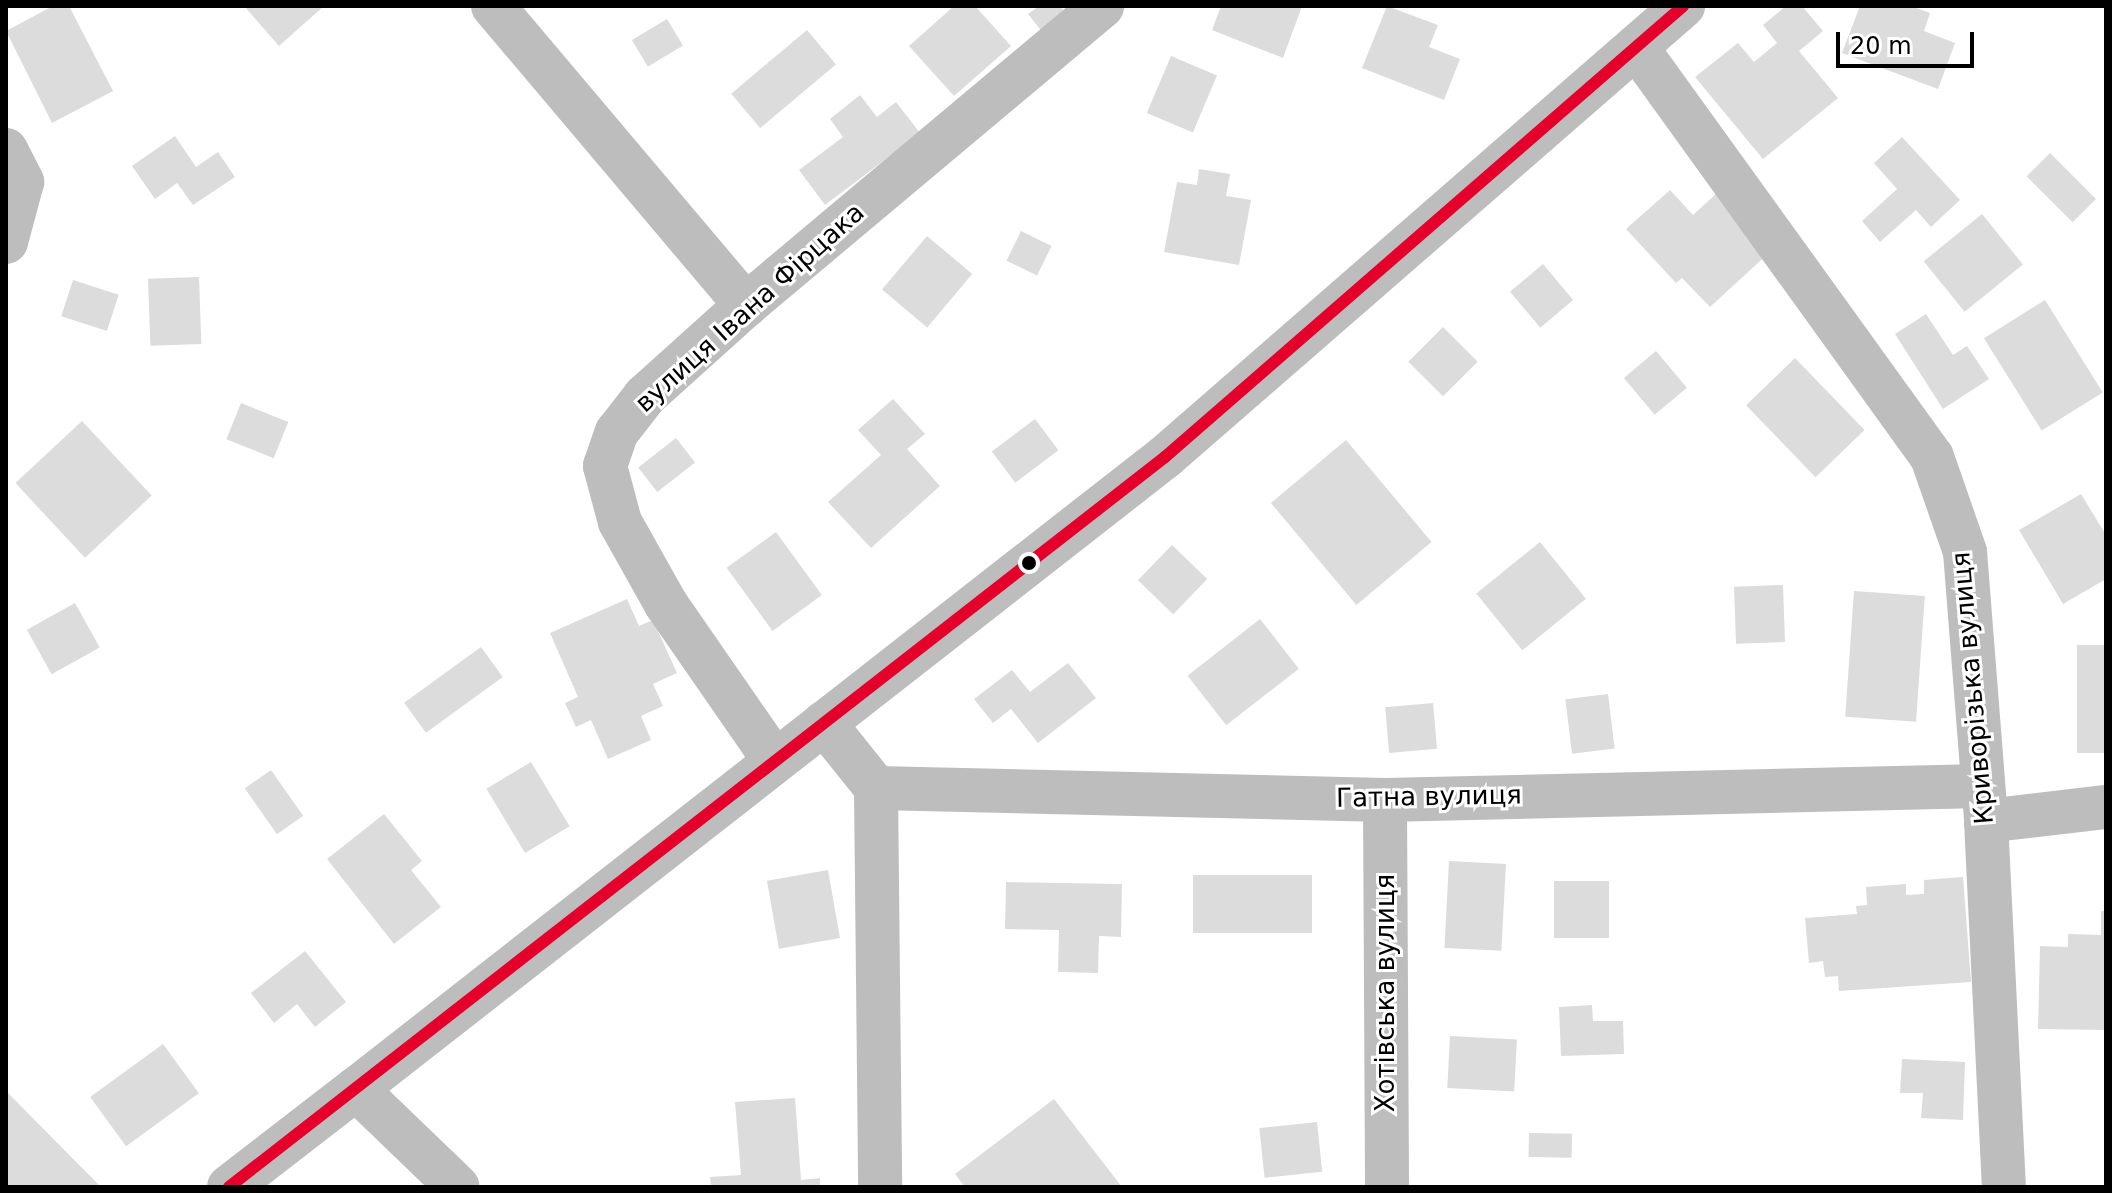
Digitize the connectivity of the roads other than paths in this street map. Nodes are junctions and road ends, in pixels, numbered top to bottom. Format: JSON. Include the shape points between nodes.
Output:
{"nodes":[{"id":1,"x":493,"y":6,"type":"edge"},
{"id":2,"x":1102,"y":6,"type":"edge"},
{"id":3,"x":1683,"y":6,"type":"edge"},
{"id":4,"x":1637,"y":48,"type":"junction"},
{"id":5,"x":6,"y":150,"type":"edge"},
{"id":6,"x":6,"y":242,"type":"edge"},
{"id":7,"x":746,"y":305,"type":"junction"},
{"id":8,"x":824,"y":723,"type":"junction"},
{"id":9,"x":774,"y":760,"type":"junction"},
{"id":10,"x":876,"y":788,"type":"junction"},
{"id":11,"x":1385,"y":800,"type":"junction"},
{"id":12,"x":1984,"y":803,"type":"junction"},
{"id":13,"x":2106,"y":807,"type":"edge"},
{"id":14,"x":356,"y":1089,"type":"junction"},
{"id":15,"x":229,"y":1187,"type":"edge"},
{"id":16,"x":458,"y":1187,"type":"edge"},
{"id":17,"x":880,"y":1187,"type":"edge"},
{"id":18,"x":1387,"y":1187,"type":"edge"},
{"id":19,"x":2004,"y":1187,"type":"edge"}],
"edges":[{"from":1,"to":7,"type":"street"},
{"from":2,"to":7,"type":"street","name":"вулиця Івана Фірцака"},
{"from":3,"to":4,"type":"street"},
{"from":4,"to":8,"type":"street","via":[[1165,457]]},
{"from":4,"to":12,"type":"street","name":"Криворізька вулиця","via":[[1932,457],[1965,552]]},
{"from":5,"to":6,"type":"street","via":[[22,182]]},
{"from":7,"to":9,"type":"street","name":"вулиця Івана Фірцака","via":[[645,396],[617,432],[605,466],[620,522],[666,604]]},
{"from":8,"to":9,"type":"street"},
{"from":8,"to":10,"type":"street"},
{"from":9,"to":14,"type":"street"},
{"from":10,"to":11,"type":"street","name":"Гатна вулиця"},
{"from":10,"to":17,"type":"street"},
{"from":11,"to":12,"type":"street","name":"Гатна вулиця"},
{"from":11,"to":18,"type":"street","name":"Хотівська вулиця"},
{"from":12,"to":13,"type":"street","name":"Гатна вулиця"},
{"from":12,"to":19,"type":"street","name":"Криворізька вулиця"},
{"from":14,"to":15,"type":"street"},
{"from":14,"to":16,"type":"street"}]}
